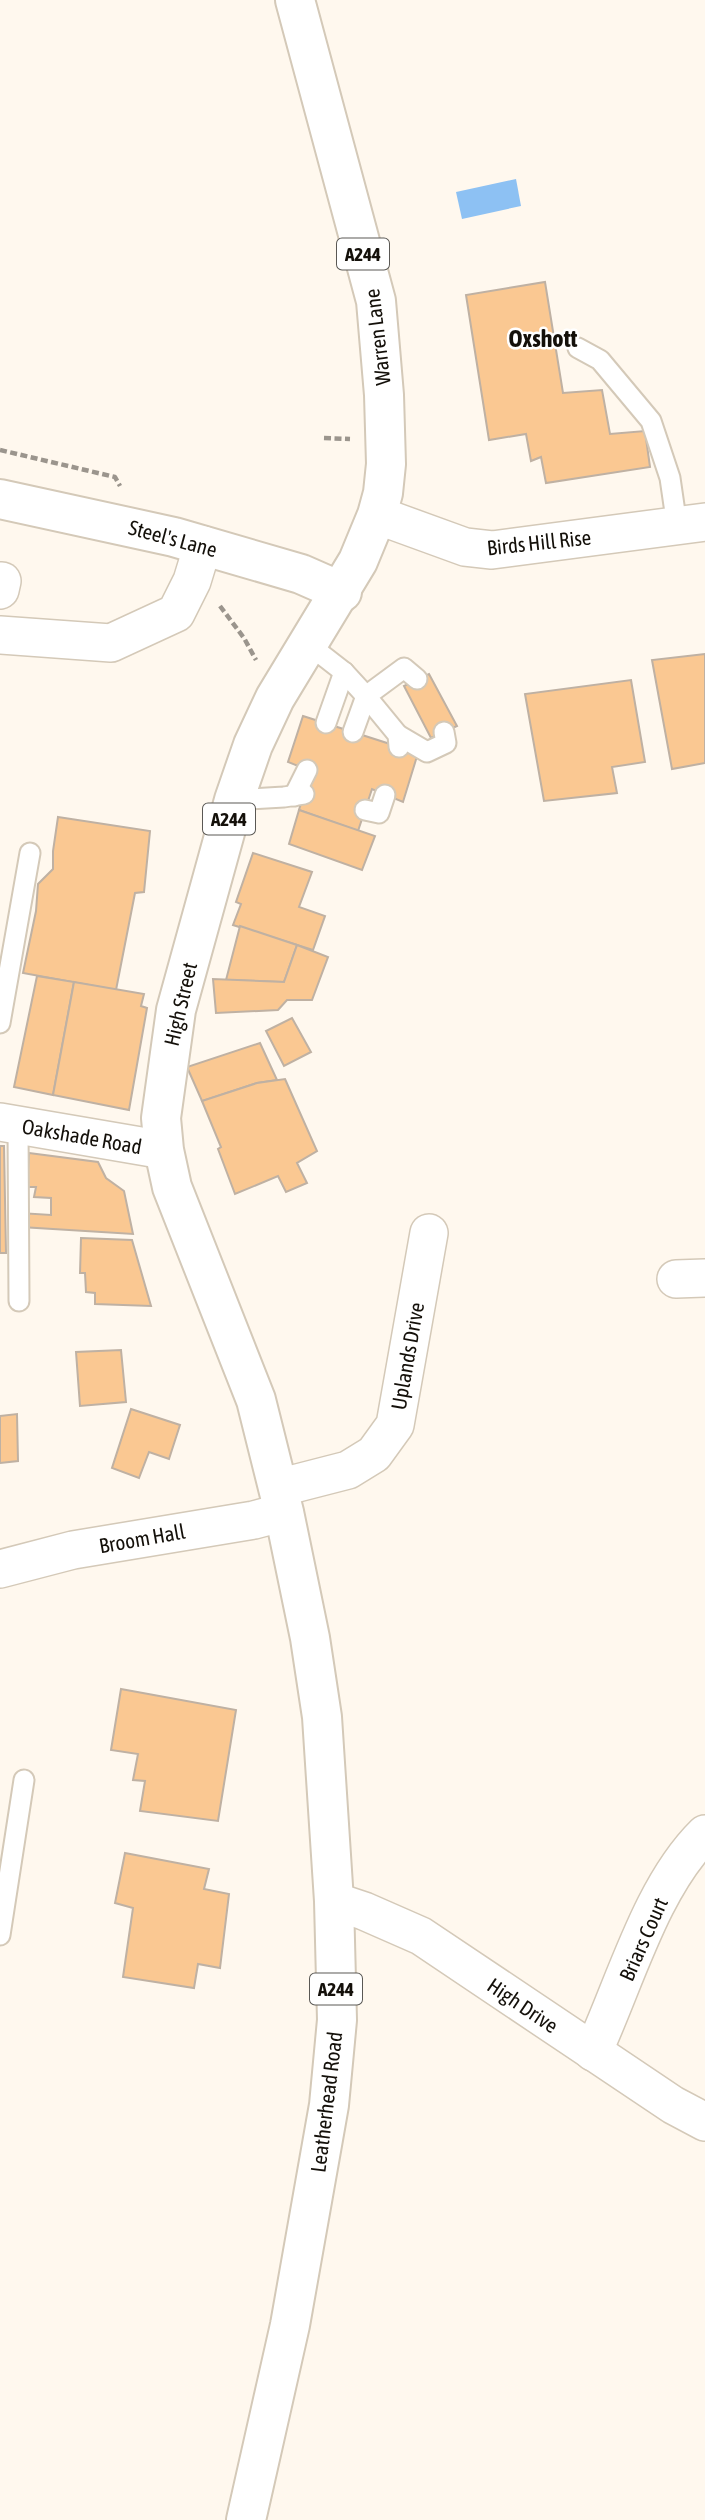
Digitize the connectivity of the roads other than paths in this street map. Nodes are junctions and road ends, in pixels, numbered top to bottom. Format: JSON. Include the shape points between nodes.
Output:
{"nodes":[{"id":1,"x":295,"y":0,"type":"edge"},
{"id":2,"x":578,"y":348,"type":"dead end"},
{"id":3,"x":0,"y":499,"type":"edge"},
{"id":4,"x":377,"y":515,"type":"junction"},
{"id":5,"x":691,"y":524,"type":"edge"},
{"id":6,"x":203,"y":545,"type":"junction"},
{"id":7,"x":342,"y":592,"type":"junction"},
{"id":8,"x":0,"y":635,"type":"edge"},
{"id":9,"x":307,"y":644,"type":"junction"},
{"id":10,"x":344,"y":672,"type":"junction"},
{"id":11,"x":417,"y":679,"type":"dead end"},
{"id":12,"x":366,"y":696,"type":"junction"},
{"id":13,"x":326,"y":723,"type":"dead end"},
{"id":14,"x":354,"y":732,"type":"dead end"},
{"id":15,"x":444,"y":732,"type":"dead end"},
{"id":16,"x":307,"y":770,"type":"dead end"},
{"id":17,"x":385,"y":794,"type":"dead end"},
{"id":18,"x":234,"y":800,"type":"junction"},
{"id":19,"x":365,"y":810,"type":"dead end"},
{"id":20,"x":30,"y":853,"type":"dead end"},
{"id":21,"x":0,"y":1023,"type":"edge"},
{"id":22,"x":9,"y":1124,"type":"edge"},
{"id":23,"x":164,"y":1150,"type":"junction"},
{"id":24,"x":429,"y":1233,"type":"dead end"},
{"id":25,"x":19,"y":1301,"type":"dead end"},
{"id":26,"x":281,"y":1500,"type":"junction"},
{"id":27,"x":0,"y":1569,"type":"edge"},
{"id":28,"x":24,"y":1780,"type":"dead end"},
{"id":29,"x":705,"y":1834,"type":"edge"},
{"id":30,"x":334,"y":1901,"type":"junction"},
{"id":31,"x":0,"y":1935,"type":"edge"},
{"id":32,"x":593,"y":2052,"type":"junction"},
{"id":33,"x":705,"y":2122,"type":"edge"},
{"id":34,"x":246,"y":2520,"type":"edge"}],
"edges":[{"from":1,"to":4,"type":"main road","name":"Warren Lane","number":"A244","via":[[376,301],[386,464]]},
{"from":2,"to":5,"type":"lane","via":[[600,360],[651,421]]},
{"from":3,"to":6,"type":"main road","name":"Steel's Lane"},
{"from":4,"to":5,"type":"street","name":"Birds Hill Rise","via":[[465,547],[492,550]]},
{"from":4,"to":7,"type":"main road","name":"High Street","number":"A244"},
{"from":6,"to":7,"type":"main road","name":"Steel's Lane","via":[[301,574]]},
{"from":6,"to":8,"type":"street","via":[[176,613],[111,643]]},
{"from":7,"to":9,"type":"main road","name":"High Street","number":"A244"},
{"from":9,"to":10,"type":"lane"},
{"from":9,"to":18,"type":"main road","name":"High Street","number":"A244","via":[[258,733]]},
{"from":10,"to":12,"type":"lane"},
{"from":10,"to":13,"type":"lane"},
{"from":11,"to":12,"type":"lane","via":[[404,668]]},
{"from":12,"to":14,"type":"lane"},
{"from":12,"to":15,"type":"lane","via":[[399,741],[427,752],[446,743]]},
{"from":16,"to":18,"type":"lane","via":[[299,795]]},
{"from":17,"to":19,"type":"lane","via":[[379,813]]},
{"from":18,"to":23,"type":"main road","name":"High Street","number":"A244","via":[[176,1010],[163,1087]]},
{"from":20,"to":21,"type":"lane"},
{"from":22,"to":23,"type":"street","name":"Oakshade Road"},
{"from":22,"to":25,"type":"lane"},
{"from":23,"to":26,"type":"main road","name":"High Street","number":"A244","via":[[177,1199],[256,1400]]},
{"from":24,"to":26,"type":"street","name":"Uplands Drive","via":[[396,1425],[374,1454]]},
{"from":26,"to":27,"type":"street","name":"Broom Hall","via":[[254,1520],[73,1550]]},
{"from":26,"to":30,"type":"main road","name":"Leatherhead Road","number":"A244","via":[[322,1717]]},
{"from":28,"to":31,"type":"lane"},
{"from":29,"to":32,"type":"street","name":"Briars Court","via":[[674,1871],[654,1908]]},
{"from":30,"to":32,"type":"street","name":"High Drive","via":[[421,1936]]},
{"from":30,"to":34,"type":"main road","name":"Leatherhead Road","number":"A244","via":[[337,2020],[329,2105],[290,2325]]},
{"from":32,"to":33,"type":"street","name":"High Drive"}]}
